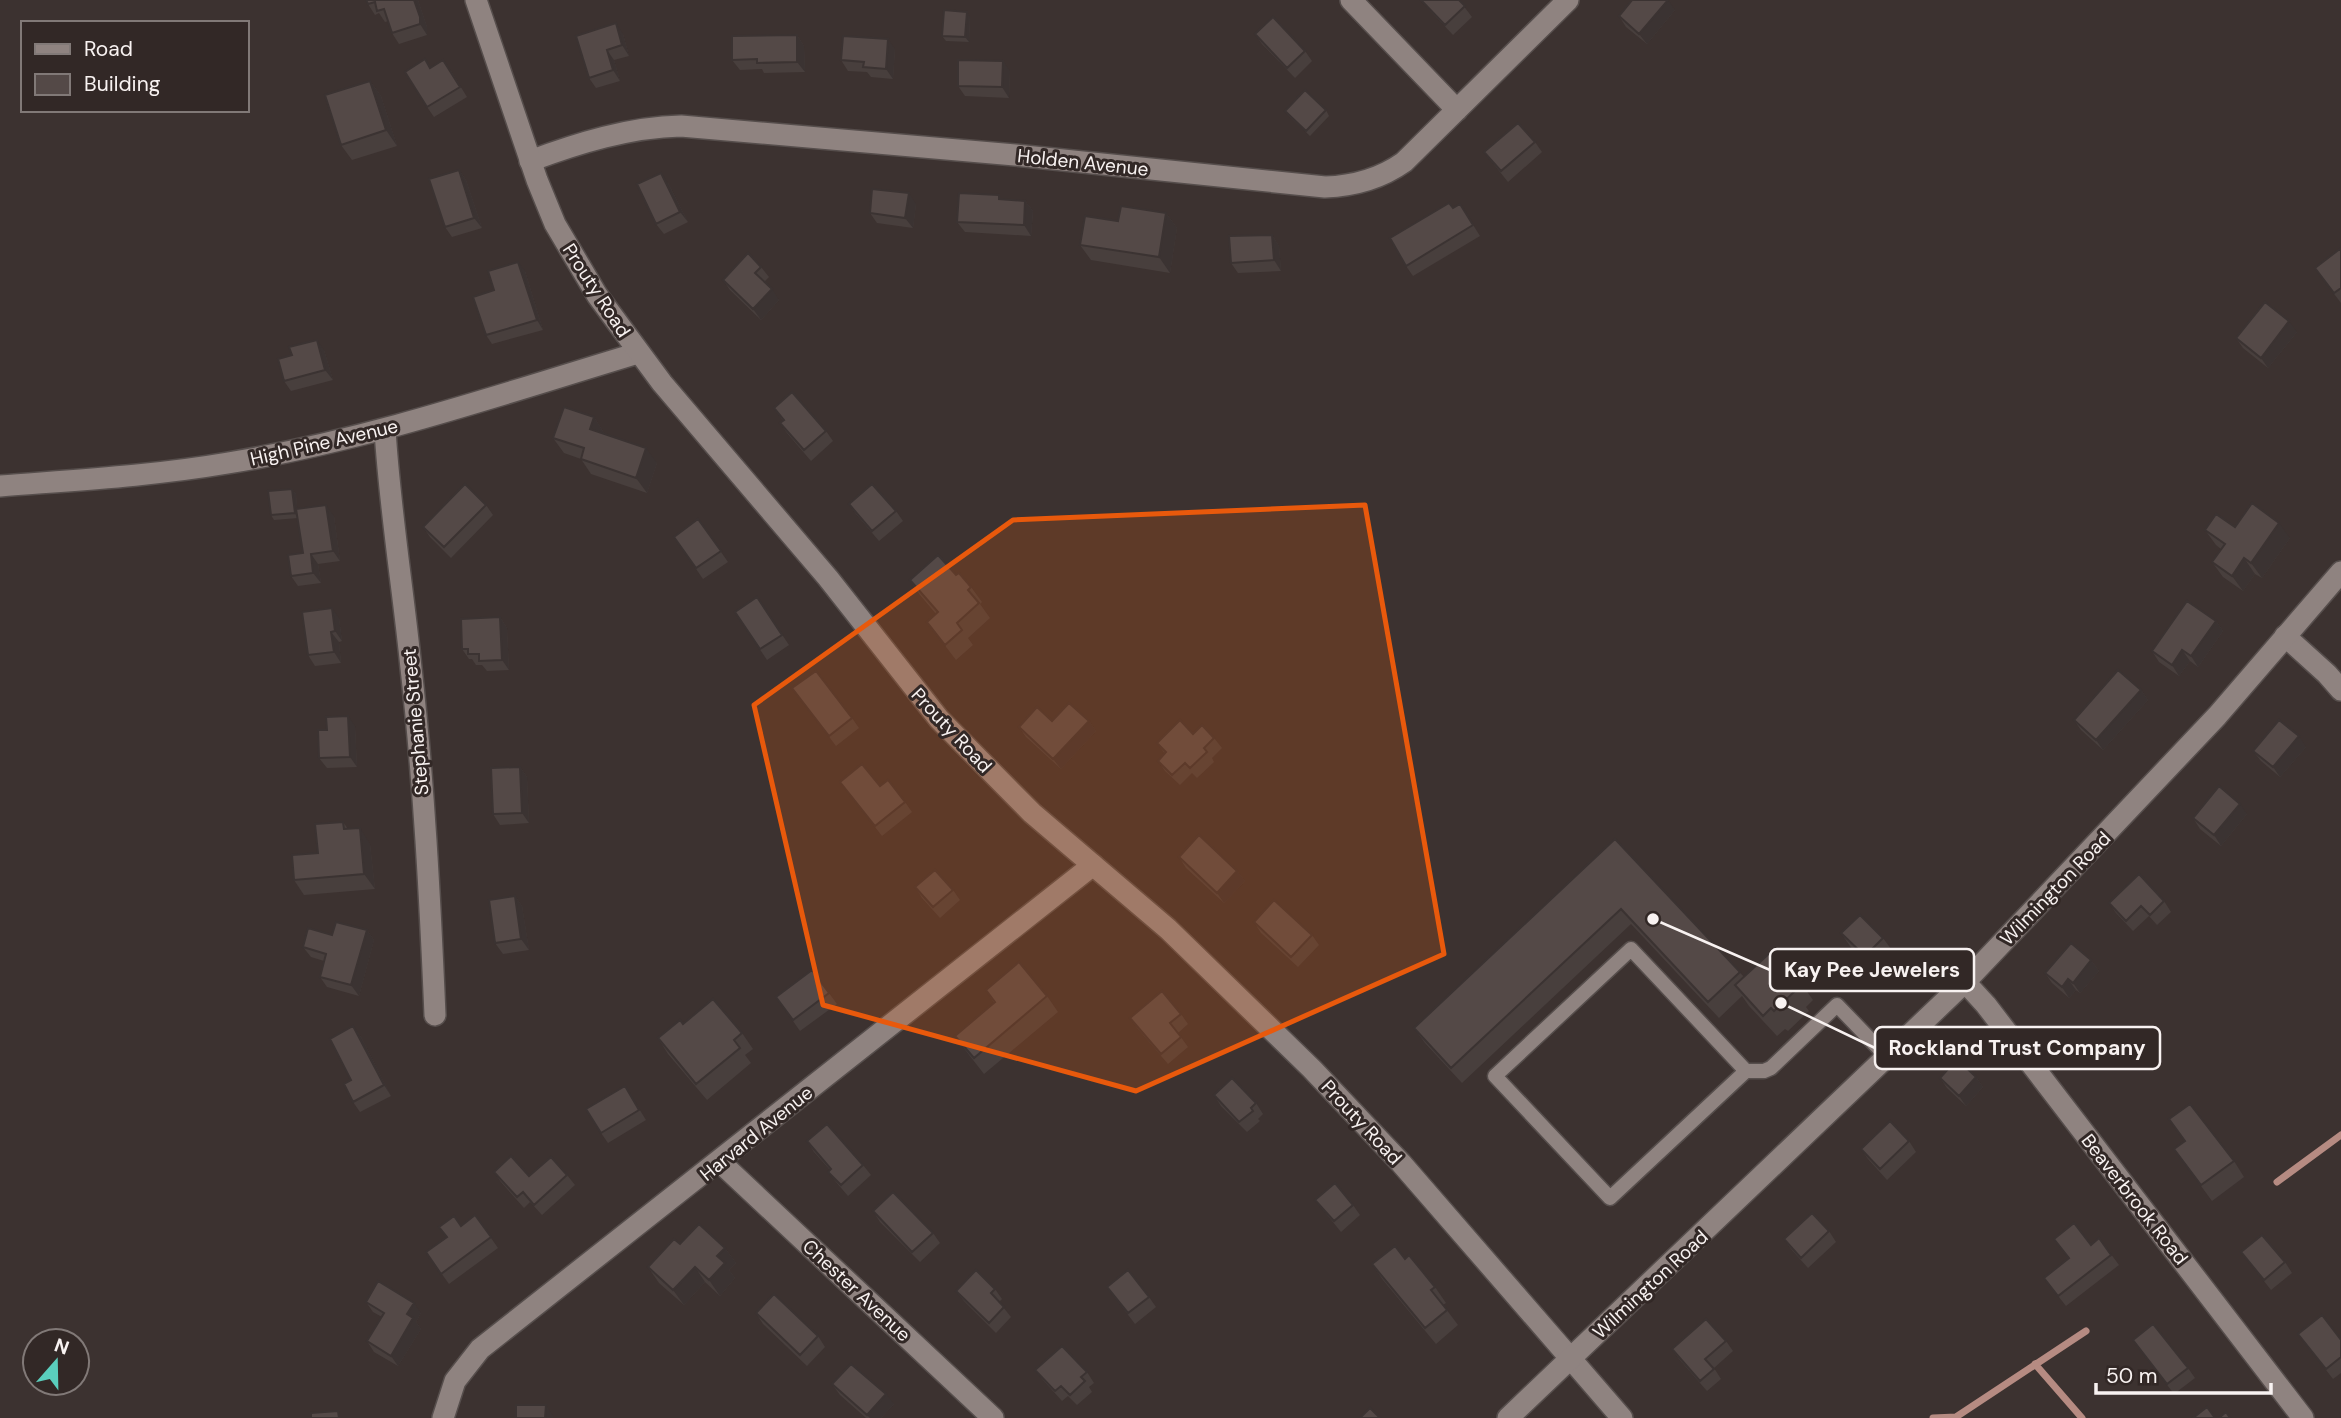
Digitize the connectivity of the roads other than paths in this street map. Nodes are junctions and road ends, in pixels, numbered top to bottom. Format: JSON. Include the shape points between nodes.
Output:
{"nodes":[{"id":1,"x":476,"y":0,"type":"edge"},
{"id":2,"x":1351,"y":0,"type":"edge"},
{"id":3,"x":1568,"y":0,"type":"edge"},
{"id":4,"x":1457,"y":110,"type":"junction"},
{"id":5,"x":530,"y":161,"type":"junction"},
{"id":6,"x":638,"y":353,"type":"junction"},
{"id":7,"x":385,"y":430,"type":"junction"},
{"id":8,"x":0,"y":486,"type":"edge"},
{"id":9,"x":2341,"y":572,"type":"edge"},
{"id":10,"x":2285,"y":636,"type":"junction"},
{"id":11,"x":2341,"y":690,"type":"edge"},
{"id":12,"x":1093,"y":865,"type":"junction"},
{"id":13,"x":1965,"y":982,"type":"junction"},
{"id":14,"x":435,"y":1015,"type":"dead end"},
{"id":15,"x":1888,"y":1058,"type":"junction"},
{"id":16,"x":1746,"y":1071,"type":"junction"},
{"id":17,"x":720,"y":1162,"type":"junction"},
{"id":18,"x":1570,"y":1359,"type":"junction"},
{"id":19,"x":443,"y":1418,"type":"edge"},
{"id":20,"x":993,"y":1418,"type":"edge"},
{"id":21,"x":1508,"y":1418,"type":"edge"},
{"id":22,"x":1622,"y":1418,"type":"edge"},
{"id":23,"x":2303,"y":1418,"type":"edge"}],
"edges":[{"from":1,"to":5,"type":"street","name":"Prouty Road"},
{"from":2,"to":4,"type":"street"},
{"from":3,"to":4,"type":"street","name":"Holden Avenue"},
{"from":4,"to":5,"type":"street","name":"Holden Avenue","via":[[1394,169],[1337,187],[681,126],[628,132]]},
{"from":5,"to":6,"type":"street","name":"Prouty Road","via":[[555,224]]},
{"from":6,"to":7,"type":"street","name":"High Pine Avenue"},
{"from":6,"to":12,"type":"street","name":"Prouty Road","via":[[828,578],[939,719],[1032,813]]},
{"from":7,"to":8,"type":"street","name":"High Pine Avenue","via":[[174,472]]},
{"from":7,"to":14,"type":"street","name":"Stephanie Street","via":[[419,744]]},
{"from":9,"to":10,"type":"street","name":"Wilmington Road"},
{"from":10,"to":11,"type":"street"},
{"from":10,"to":13,"type":"street","name":"Wilmington Road","via":[[2148,791]]},
{"from":12,"to":17,"type":"street","name":"Harvard Avenue"},
{"from":12,"to":18,"type":"street","name":"Prouty Road","via":[[1168,929],[1339,1097]]},
{"from":13,"to":15,"type":"street","name":"Wilmington Road"},
{"from":13,"to":23,"type":"street","name":"Beaverbrook Road"},
{"from":15,"to":16,"type":"lane","via":[[1837,1005],[1771,1068]]},
{"from":15,"to":18,"type":"street","name":"Wilmington Road"},
{"from":16,"to":16,"type":"lane","via":[[1610,1198],[1495,1076],[1631,949]]},
{"from":17,"to":19,"type":"street","name":"Harvard Avenue","via":[[481,1349],[454,1381]]},
{"from":17,"to":20,"type":"street","name":"Chester Avenue"},
{"from":18,"to":21,"type":"street","name":"Wilmington Road"},
{"from":18,"to":22,"type":"street","name":"Prouty Road"}]}
